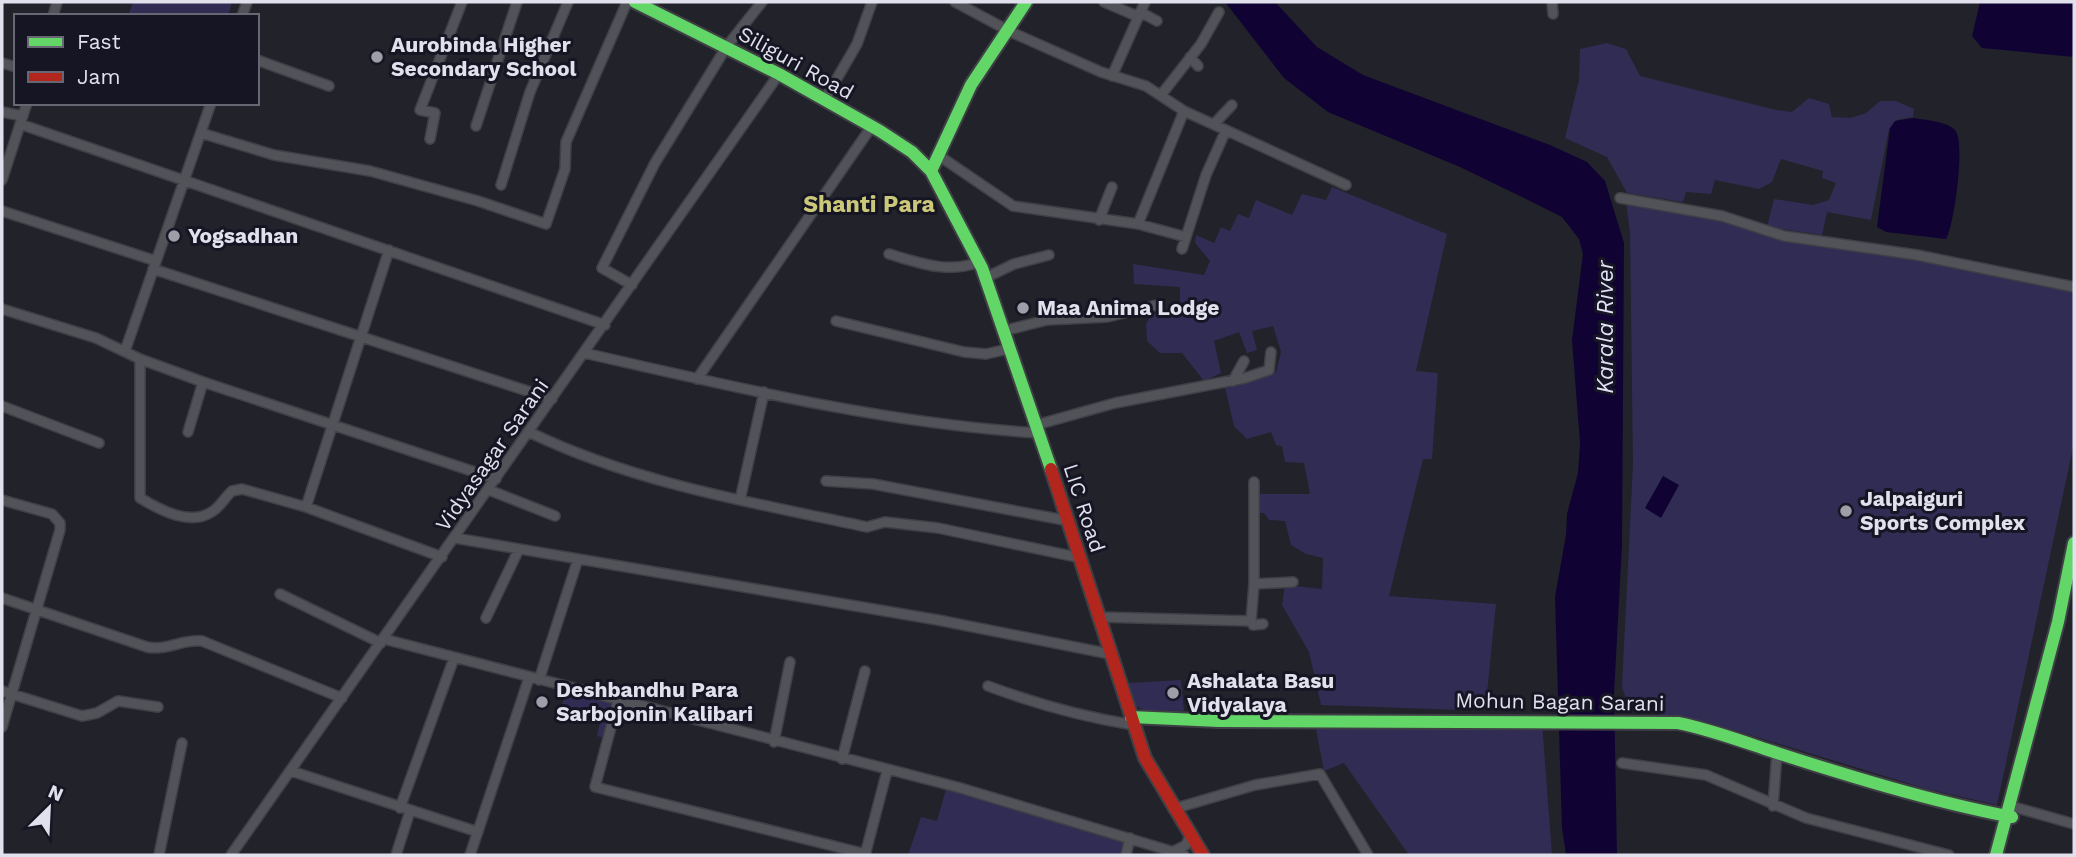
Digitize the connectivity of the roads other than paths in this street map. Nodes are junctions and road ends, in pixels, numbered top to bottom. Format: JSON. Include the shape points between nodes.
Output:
{"nodes":[{"id":1,"x":462,"y":2,"type":"edge"},
{"id":2,"x":517,"y":2,"type":"edge"},
{"id":3,"x":568,"y":2,"type":"edge"},
{"id":4,"x":627,"y":2,"type":"edge"},
{"id":5,"x":635,"y":2,"type":"edge"},
{"id":6,"x":762,"y":2,"type":"edge"},
{"id":7,"x":872,"y":2,"type":"edge"},
{"id":8,"x":955,"y":2,"type":"edge"},
{"id":9,"x":1026,"y":2,"type":"edge"},
{"id":10,"x":1104,"y":2,"type":"edge"},
{"id":11,"x":1145,"y":2,"type":"edge"},
{"id":12,"x":1552,"y":2,"type":"edge"},
{"id":13,"x":660,"y":7,"type":"edge"},
{"id":14,"x":1219,"y":12,"type":"dead end"},
{"id":15,"x":1139,"y":14,"type":"junction"},
{"id":16,"x":1553,"y":14,"type":"dead end"},
{"id":17,"x":1157,"y":20,"type":"dead end"},
{"id":18,"x":1011,"y":32,"type":"junction"},
{"id":19,"x":727,"y":46,"type":"junction"},
{"id":20,"x":1189,"y":57,"type":"junction"},
{"id":21,"x":259,"y":61,"type":"edge"},
{"id":22,"x":1198,"y":66,"type":"dead end"},
{"id":23,"x":779,"y":74,"type":"junction"},
{"id":24,"x":1112,"y":76,"type":"junction"},
{"id":25,"x":329,"y":86,"type":"dead end"},
{"id":26,"x":1161,"y":94,"type":"junction"},
{"id":27,"x":825,"y":99,"type":"junction"},
{"id":28,"x":25,"y":105,"type":"edge"},
{"id":29,"x":210,"y":105,"type":"edge"},
{"id":30,"x":1232,"y":105,"type":"dead end"},
{"id":31,"x":1184,"y":111,"type":"junction"},
{"id":32,"x":2,"y":112,"type":"edge"},
{"id":33,"x":21,"y":120,"type":"junction"},
{"id":34,"x":1214,"y":124,"type":"junction"},
{"id":35,"x":476,"y":126,"type":"dead end"},
{"id":36,"x":872,"y":127,"type":"junction"},
{"id":37,"x":1226,"y":130,"type":"junction"},
{"id":38,"x":201,"y":133,"type":"junction"},
{"id":39,"x":430,"y":139,"type":"dead end"},
{"id":40,"x":938,"y":155,"type":"junction"},
{"id":41,"x":931,"y":171,"type":"junction"},
{"id":42,"x":2,"y":180,"type":"edge"},
{"id":43,"x":184,"y":180,"type":"junction"},
{"id":44,"x":1346,"y":185,"type":"dead end"},
{"id":45,"x":502,"y":186,"type":"dead end"},
{"id":46,"x":1112,"y":187,"type":"dead end"},
{"id":47,"x":1620,"y":198,"type":"dead end"},
{"id":48,"x":2,"y":211,"type":"edge"},
{"id":49,"x":1099,"y":220,"type":"junction"},
{"id":50,"x":1138,"y":224,"type":"junction"},
{"id":51,"x":1186,"y":237,"type":"junction"},
{"id":52,"x":1182,"y":249,"type":"dead end"},
{"id":53,"x":388,"y":250,"type":"junction"},
{"id":54,"x":888,"y":254,"type":"dead end"},
{"id":55,"x":1049,"y":255,"type":"dead end"},
{"id":56,"x":979,"y":262,"type":"junction"},
{"id":57,"x":155,"y":265,"type":"junction"},
{"id":58,"x":985,"y":278,"type":"junction"},
{"id":59,"x":632,"y":285,"type":"junction"},
{"id":60,"x":2074,"y":287,"type":"edge"},
{"id":61,"x":1157,"y":305,"type":"dead end"},
{"id":62,"x":2,"y":309,"type":"edge"},
{"id":63,"x":836,"y":321,"type":"dead end"},
{"id":64,"x":605,"y":325,"type":"junction"},
{"id":65,"x":1003,"y":331,"type":"junction"},
{"id":66,"x":361,"y":337,"type":"junction"},
{"id":67,"x":1008,"y":349,"type":"junction"},
{"id":68,"x":125,"y":351,"type":"junction"},
{"id":69,"x":1271,"y":352,"type":"dead end"},
{"id":70,"x":584,"y":353,"type":"junction"},
{"id":71,"x":140,"y":359,"type":"junction"},
{"id":72,"x":1244,"y":361,"type":"dead end"},
{"id":73,"x":696,"y":379,"type":"junction"},
{"id":74,"x":1233,"y":381,"type":"junction"},
{"id":75,"x":203,"y":382,"type":"junction"},
{"id":76,"x":764,"y":392,"type":"junction"},
{"id":77,"x":552,"y":399,"type":"junction"},
{"id":78,"x":2,"y":407,"type":"edge"},
{"id":79,"x":332,"y":426,"type":"junction"},
{"id":80,"x":1038,"y":429,"type":"junction"},
{"id":81,"x":188,"y":432,"type":"dead end"},
{"id":82,"x":529,"y":432,"type":"junction"},
{"id":83,"x":99,"y":443,"type":"dead end"},
{"id":84,"x":496,"y":479,"type":"junction"},
{"id":85,"x":826,"y":481,"type":"dead end"},
{"id":86,"x":1254,"y":482,"type":"dead end"},
{"id":87,"x":489,"y":489,"type":"junction"},
{"id":88,"x":2,"y":499,"type":"edge"},
{"id":89,"x":740,"y":500,"type":"junction"},
{"id":90,"x":306,"y":507,"type":"junction"},
{"id":91,"x":555,"y":516,"type":"dead end"},
{"id":92,"x":1069,"y":521,"type":"junction"},
{"id":93,"x":455,"y":538,"type":"junction"},
{"id":94,"x":2074,"y":544,"type":"edge"},
{"id":95,"x":519,"y":549,"type":"junction"},
{"id":96,"x":442,"y":556,"type":"junction"},
{"id":97,"x":1081,"y":558,"type":"junction"},
{"id":98,"x":578,"y":559,"type":"junction"},
{"id":99,"x":1293,"y":582,"type":"dead end"},
{"id":100,"x":1254,"y":583,"type":"junction"},
{"id":101,"x":2074,"y":585,"type":"edge"},
{"id":102,"x":279,"y":594,"type":"dead end"},
{"id":103,"x":2,"y":598,"type":"edge"},
{"id":104,"x":38,"y":611,"type":"junction"},
{"id":105,"x":1099,"y":617,"type":"junction"},
{"id":106,"x":486,"y":618,"type":"dead end"},
{"id":107,"x":1251,"y":621,"type":"junction"},
{"id":108,"x":1263,"y":624,"type":"dead end"},
{"id":109,"x":382,"y":641,"type":"junction"},
{"id":110,"x":1110,"y":654,"type":"junction"},
{"id":111,"x":454,"y":658,"type":"junction"},
{"id":112,"x":790,"y":662,"type":"dead end"},
{"id":113,"x":865,"y":671,"type":"dead end"},
{"id":114,"x":534,"y":679,"type":"junction"},
{"id":115,"x":988,"y":686,"type":"dead end"},
{"id":116,"x":2,"y":691,"type":"edge"},
{"id":117,"x":13,"y":694,"type":"junction"},
{"id":118,"x":342,"y":698,"type":"junction"},
{"id":119,"x":618,"y":701,"type":"junction"},
{"id":120,"x":158,"y":707,"type":"dead end"},
{"id":121,"x":1132,"y":721,"type":"junction"},
{"id":122,"x":2,"y":727,"type":"edge"},
{"id":123,"x":774,"y":741,"type":"junction"},
{"id":124,"x":182,"y":743,"type":"dead end"},
{"id":125,"x":1777,"y":753,"type":"junction"},
{"id":126,"x":842,"y":759,"type":"junction"},
{"id":127,"x":1622,"y":763,"type":"dead end"},
{"id":128,"x":291,"y":771,"type":"junction"},
{"id":129,"x":887,"y":771,"type":"junction"},
{"id":130,"x":1773,"y":806,"type":"junction"},
{"id":131,"x":400,"y":808,"type":"junction"},
{"id":132,"x":1173,"y":809,"type":"junction"},
{"id":133,"x":410,"y":811,"type":"junction"},
{"id":134,"x":2009,"y":818,"type":"junction"},
{"id":135,"x":2074,"y":824,"type":"edge"},
{"id":136,"x":478,"y":832,"type":"junction"},
{"id":137,"x":1191,"y":836,"type":"junction"},
{"id":138,"x":1130,"y":838,"type":"junction"},
{"id":139,"x":1174,"y":851,"type":"junction"},
{"id":140,"x":159,"y":855,"type":"edge"},
{"id":141,"x":231,"y":855,"type":"edge"},
{"id":142,"x":397,"y":855,"type":"edge"},
{"id":143,"x":470,"y":855,"type":"edge"},
{"id":144,"x":866,"y":855,"type":"edge"},
{"id":145,"x":1126,"y":855,"type":"edge"},
{"id":146,"x":1184,"y":855,"type":"edge"},
{"id":147,"x":1203,"y":855,"type":"edge"},
{"id":148,"x":1368,"y":855,"type":"edge"},
{"id":149,"x":1950,"y":855,"type":"edge"},
{"id":150,"x":1998,"y":855,"type":"edge"}],
"edges":[{"from":1,"to":39,"type":"street","via":[[420,110],[435,113]]},
{"from":2,"to":35,"type":"street"},
{"from":3,"to":45,"type":"street","via":[[526,103]]},
{"from":4,"to":38,"type":"street","via":[[566,142],[565,169],[546,224],[382,175],[274,155]]},
{"from":5,"to":13,"type":"street","name":"Siliguri Road"},
{"from":6,"to":19,"type":"street"},
{"from":7,"to":27,"type":"street","via":[[857,44]]},
{"from":8,"to":18,"type":"street"},
{"from":9,"to":18,"type":"street"},
{"from":10,"to":15,"type":"street"},
{"from":11,"to":15,"type":"street"},
{"from":12,"to":16,"type":"street"},
{"from":13,"to":19,"type":"street","name":"Siliguri Road"},
{"from":14,"to":20,"type":"street"},
{"from":15,"to":17,"type":"street"},
{"from":15,"to":24,"type":"street"},
{"from":18,"to":24,"type":"street"},
{"from":18,"to":40,"type":"street","via":[[988,59]]},
{"from":19,"to":23,"type":"street","name":"Siliguri Road"},
{"from":19,"to":59,"type":"street","via":[[655,163],[601,268]]},
{"from":20,"to":22,"type":"street"},
{"from":20,"to":26,"type":"street"},
{"from":21,"to":25,"type":"street"},
{"from":23,"to":27,"type":"street","name":"Siliguri Road"},
{"from":23,"to":59,"type":"street","name":"Vidyasagar Sarani"},
{"from":24,"to":26,"type":"street"},
{"from":26,"to":31,"type":"street"},
{"from":27,"to":36,"type":"street","name":"Siliguri Road"},
{"from":28,"to":33,"type":"street"},
{"from":29,"to":38,"type":"street"},
{"from":30,"to":34,"type":"street"},
{"from":31,"to":34,"type":"street"},
{"from":31,"to":50,"type":"street"},
{"from":32,"to":33,"type":"street"},
{"from":33,"to":42,"type":"street"},
{"from":33,"to":43,"type":"street"},
{"from":34,"to":37,"type":"street"},
{"from":36,"to":41,"type":"street","name":"Siliguri Road","via":[[912,152]]},
{"from":36,"to":73,"type":"street"},
{"from":37,"to":44,"type":"street"},
{"from":37,"to":51,"type":"street"},
{"from":38,"to":43,"type":"street"},
{"from":40,"to":41,"type":"street"},
{"from":40,"to":49,"type":"street","via":[[1007,204]]},
{"from":41,"to":56,"type":"street","name":"LIC Road"},
{"from":43,"to":53,"type":"street"},
{"from":43,"to":57,"type":"street"},
{"from":46,"to":49,"type":"street"},
{"from":47,"to":60,"type":"street","via":[[1722,216],[1784,236],[1917,254]]},
{"from":48,"to":57,"type":"street"},
{"from":49,"to":50,"type":"street"},
{"from":50,"to":51,"type":"street"},
{"from":51,"to":52,"type":"street"},
{"from":53,"to":64,"type":"street"},
{"from":53,"to":66,"type":"street"},
{"from":54,"to":56,"type":"street","via":[[946,269]]},
{"from":55,"to":58,"type":"street"},
{"from":56,"to":58,"type":"street","name":"LIC Road"},
{"from":57,"to":66,"type":"street"},
{"from":57,"to":68,"type":"street"},
{"from":58,"to":65,"type":"street","name":"LIC Road"},
{"from":59,"to":64,"type":"street","name":"Vidyasagar Sarani"},
{"from":61,"to":65,"type":"street","via":[[1107,317],[1047,320]]},
{"from":62,"to":68,"type":"street"},
{"from":63,"to":67,"type":"street","via":[[964,352]]},
{"from":64,"to":70,"type":"street","name":"Vidyasagar Sarani"},
{"from":65,"to":67,"type":"street","name":"LIC Road"},
{"from":66,"to":77,"type":"street"},
{"from":66,"to":79,"type":"street"},
{"from":67,"to":80,"type":"street","name":"LIC Road"},
{"from":68,"to":71,"type":"street"},
{"from":69,"to":74,"type":"street","via":[[1269,370]]},
{"from":70,"to":73,"type":"street"},
{"from":70,"to":77,"type":"street","name":"Vidyasagar Sarani"},
{"from":71,"to":75,"type":"street"},
{"from":71,"to":90,"type":"street","via":[[140,498],[194,519],[214,511],[236,489]]},
{"from":72,"to":74,"type":"street"},
{"from":73,"to":76,"type":"street"},
{"from":74,"to":80,"type":"street","via":[[1115,403]]},
{"from":75,"to":79,"type":"street"},
{"from":75,"to":81,"type":"street"},
{"from":76,"to":80,"type":"street","via":[[975,430]]},
{"from":76,"to":89,"type":"street"},
{"from":77,"to":82,"type":"street","name":"Vidyasagar Sarani"},
{"from":78,"to":83,"type":"street"},
{"from":79,"to":84,"type":"street"},
{"from":79,"to":90,"type":"street"},
{"from":80,"to":92,"type":"street","name":"LIC Road"},
{"from":82,"to":84,"type":"street","name":"Vidyasagar Sarani"},
{"from":82,"to":89,"type":"street","via":[[593,459]]},
{"from":84,"to":87,"type":"street","name":"Vidyasagar Sarani"},
{"from":85,"to":92,"type":"street","via":[[873,484]]},
{"from":86,"to":100,"type":"street"},
{"from":87,"to":91,"type":"street"},
{"from":87,"to":93,"type":"street","name":"Vidyasagar Sarani"},
{"from":88,"to":104,"type":"street","via":[[52,514],[60,523]]},
{"from":89,"to":97,"type":"street","via":[[867,527],[885,522],[938,528]]},
{"from":90,"to":96,"type":"street"},
{"from":92,"to":97,"type":"street","name":"LIC Road"},
{"from":93,"to":95,"type":"street"},
{"from":93,"to":96,"type":"street","name":"Vidyasagar Sarani"},
{"from":94,"to":134,"type":"street"},
{"from":95,"to":98,"type":"street"},
{"from":95,"to":106,"type":"street"},
{"from":96,"to":109,"type":"street","name":"Vidyasagar Sarani"},
{"from":97,"to":105,"type":"street","name":"LIC Road"},
{"from":98,"to":110,"type":"street"},
{"from":98,"to":114,"type":"street"},
{"from":99,"to":100,"type":"street"},
{"from":100,"to":107,"type":"street"},
{"from":101,"to":134,"type":"street"},
{"from":102,"to":109,"type":"street"},
{"from":103,"to":104,"type":"street"},
{"from":104,"to":117,"type":"street"},
{"from":104,"to":118,"type":"street","via":[[157,649],[202,641]]},
{"from":105,"to":107,"type":"street"},
{"from":105,"to":110,"type":"street","name":"LIC Road"},
{"from":107,"to":108,"type":"street","via":[[1252,625]]},
{"from":109,"to":111,"type":"street"},
{"from":109,"to":118,"type":"street","name":"Vidyasagar Sarani"},
{"from":110,"to":121,"type":"street","name":"LIC Road"},
{"from":111,"to":114,"type":"street"},
{"from":111,"to":131,"type":"street"},
{"from":112,"to":123,"type":"street"},
{"from":113,"to":126,"type":"street"},
{"from":114,"to":119,"type":"street"},
{"from":114,"to":136,"type":"street"},
{"from":115,"to":121,"type":"street","via":[[1054,709]]},
{"from":116,"to":117,"type":"street"},
{"from":117,"to":120,"type":"street","via":[[82,716],[118,701]]},
{"from":117,"to":122,"type":"street"},
{"from":118,"to":128,"type":"street","name":"Vidyasagar Sarani"},
{"from":119,"to":123,"type":"street"},
{"from":119,"to":144,"type":"street","via":[[595,787]]},
{"from":121,"to":125,"type":"street","name":"Mohun Bagan Sarani","via":[[1628,721],[1695,725]]},
{"from":121,"to":132,"type":"street","name":"LIC Road","via":[[1145,758]]},
{"from":123,"to":126,"type":"street"},
{"from":124,"to":140,"type":"street"},
{"from":125,"to":130,"type":"street"},
{"from":125,"to":134,"type":"street","name":"Mohun Bagan Sarani"},
{"from":126,"to":129,"type":"street"},
{"from":127,"to":130,"type":"street","via":[[1706,775]]},
{"from":128,"to":131,"type":"street"},
{"from":128,"to":141,"type":"street","name":"Vidyasagar Sarani"},
{"from":129,"to":138,"type":"street"},
{"from":129,"to":144,"type":"street"},
{"from":130,"to":149,"type":"street"},
{"from":131,"to":133,"type":"street"},
{"from":132,"to":137,"type":"street","name":"LIC Road"},
{"from":132,"to":148,"type":"street","via":[[1255,785],[1320,774]]},
{"from":133,"to":136,"type":"street"},
{"from":133,"to":142,"type":"street"},
{"from":134,"to":135,"type":"street"},
{"from":134,"to":150,"type":"street"},
{"from":136,"to":143,"type":"street"},
{"from":137,"to":139,"type":"street"},
{"from":137,"to":147,"type":"street","name":"LIC Road"},
{"from":138,"to":139,"type":"street"},
{"from":138,"to":145,"type":"street"},
{"from":139,"to":146,"type":"street"}]}
